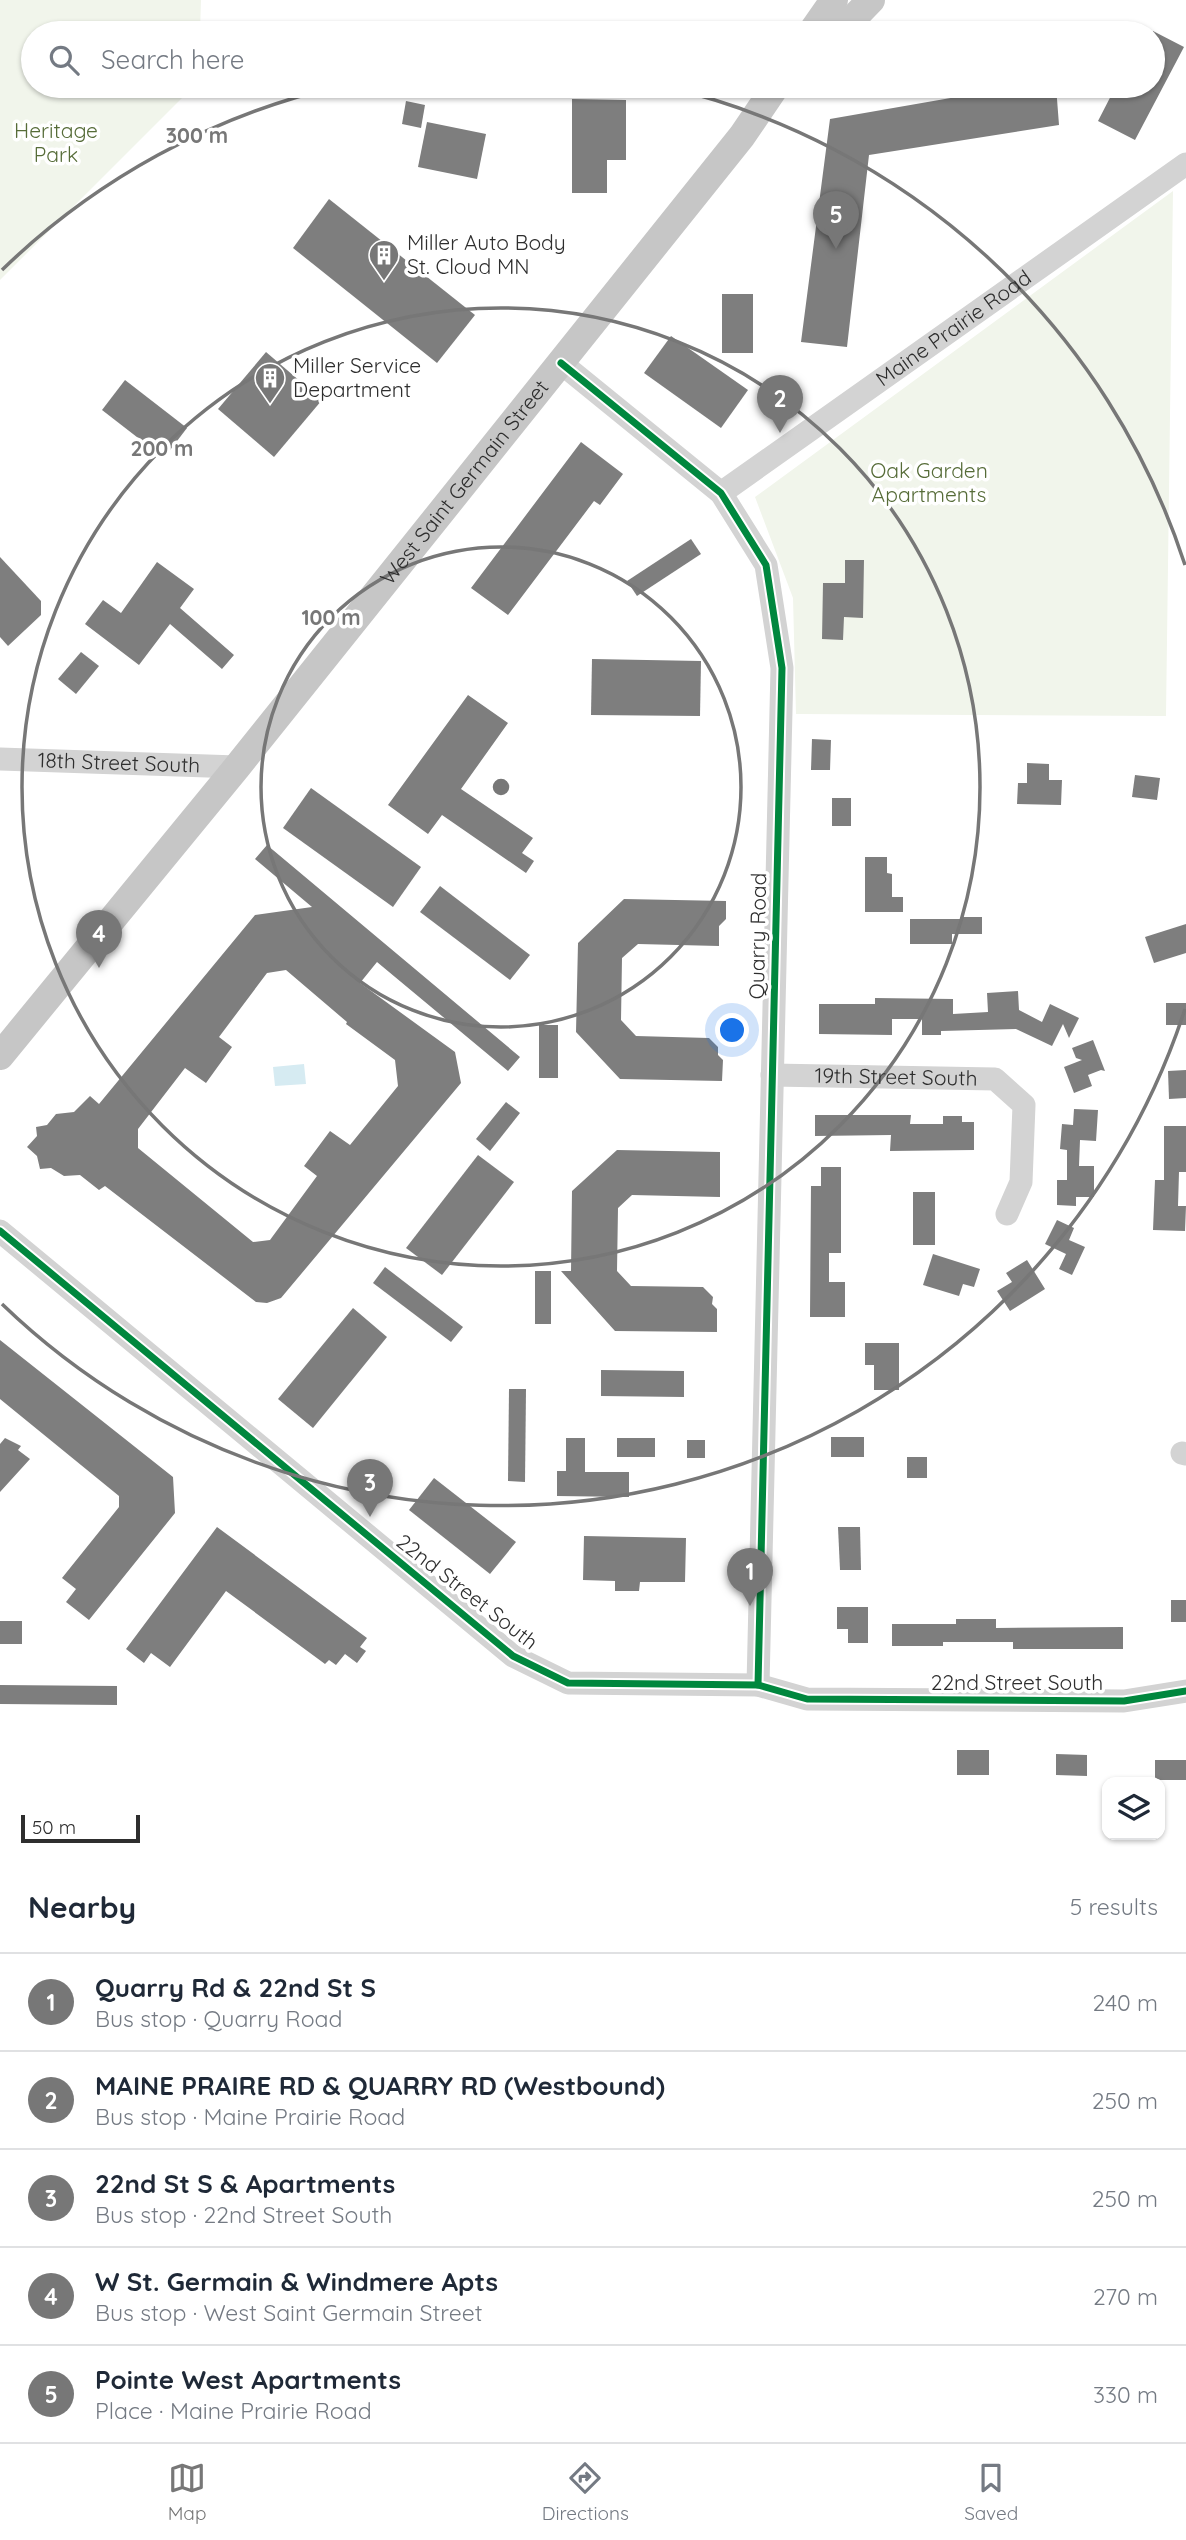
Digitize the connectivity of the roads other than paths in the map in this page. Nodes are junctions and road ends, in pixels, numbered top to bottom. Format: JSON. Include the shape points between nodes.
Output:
{"nodes":[{"id":1,"x":834,"y":0,"type":"edge"},
{"id":2,"x":871,"y":0,"type":"edge"},
{"id":3,"x":819,"y":21,"type":"edge"},
{"id":4,"x":851,"y":21,"type":"edge"},
{"id":5,"x":768,"y":98,"type":"edge"},
{"id":6,"x":778,"y":98,"type":"edge"},
{"id":7,"x":742,"y":136,"type":"junction"},
{"id":8,"x":1186,"y":164,"type":"edge"},
{"id":9,"x":561,"y":363,"type":"junction"},
{"id":10,"x":721,"y":492,"type":"junction"},
{"id":11,"x":0,"y":760,"type":"edge"},
{"id":12,"x":237,"y":767,"type":"junction"},
{"id":13,"x":0,"y":1056,"type":"edge"},
{"id":14,"x":772,"y":1075,"type":"junction"},
{"id":15,"x":1007,"y":1214,"type":"dead end"},
{"id":16,"x":0,"y":1231,"type":"edge"},
{"id":17,"x":758,"y":1685,"type":"junction"},
{"id":18,"x":1186,"y":1691,"type":"edge"}],
"edges":[{"from":1,"to":3,"type":"main road"},
{"from":2,"to":4,"type":"main road"},
{"from":5,"to":7,"type":"main road","name":"West Saint Germain Street"},
{"from":6,"to":7,"type":"main road","name":"West Saint Germain Street"},
{"from":7,"to":9,"type":"main road","name":"West Saint Germain Street"},
{"from":8,"to":10,"type":"street","name":"Maine Prairie Road"},
{"from":9,"to":10,"type":"street","name":"Quarry Road"},
{"from":9,"to":12,"type":"main road","name":"West Saint Germain Street"},
{"from":10,"to":14,"type":"street","name":"Quarry Road","via":[[766,565],[782,668]]},
{"from":11,"to":12,"type":"street","name":"18th Street South"},
{"from":12,"to":13,"type":"main road","name":"West Saint Germain Street"},
{"from":14,"to":15,"type":"street","name":"19th Street South","via":[[995,1079],[1024,1105],[1021,1182]]},
{"from":14,"to":17,"type":"street","name":"Quarry Road"},
{"from":16,"to":17,"type":"street","name":"22nd Street South","via":[[513,1656],[568,1683]]},
{"from":17,"to":18,"type":"street","name":"22nd Street South","via":[[807,1699],[1124,1701]]}]}
